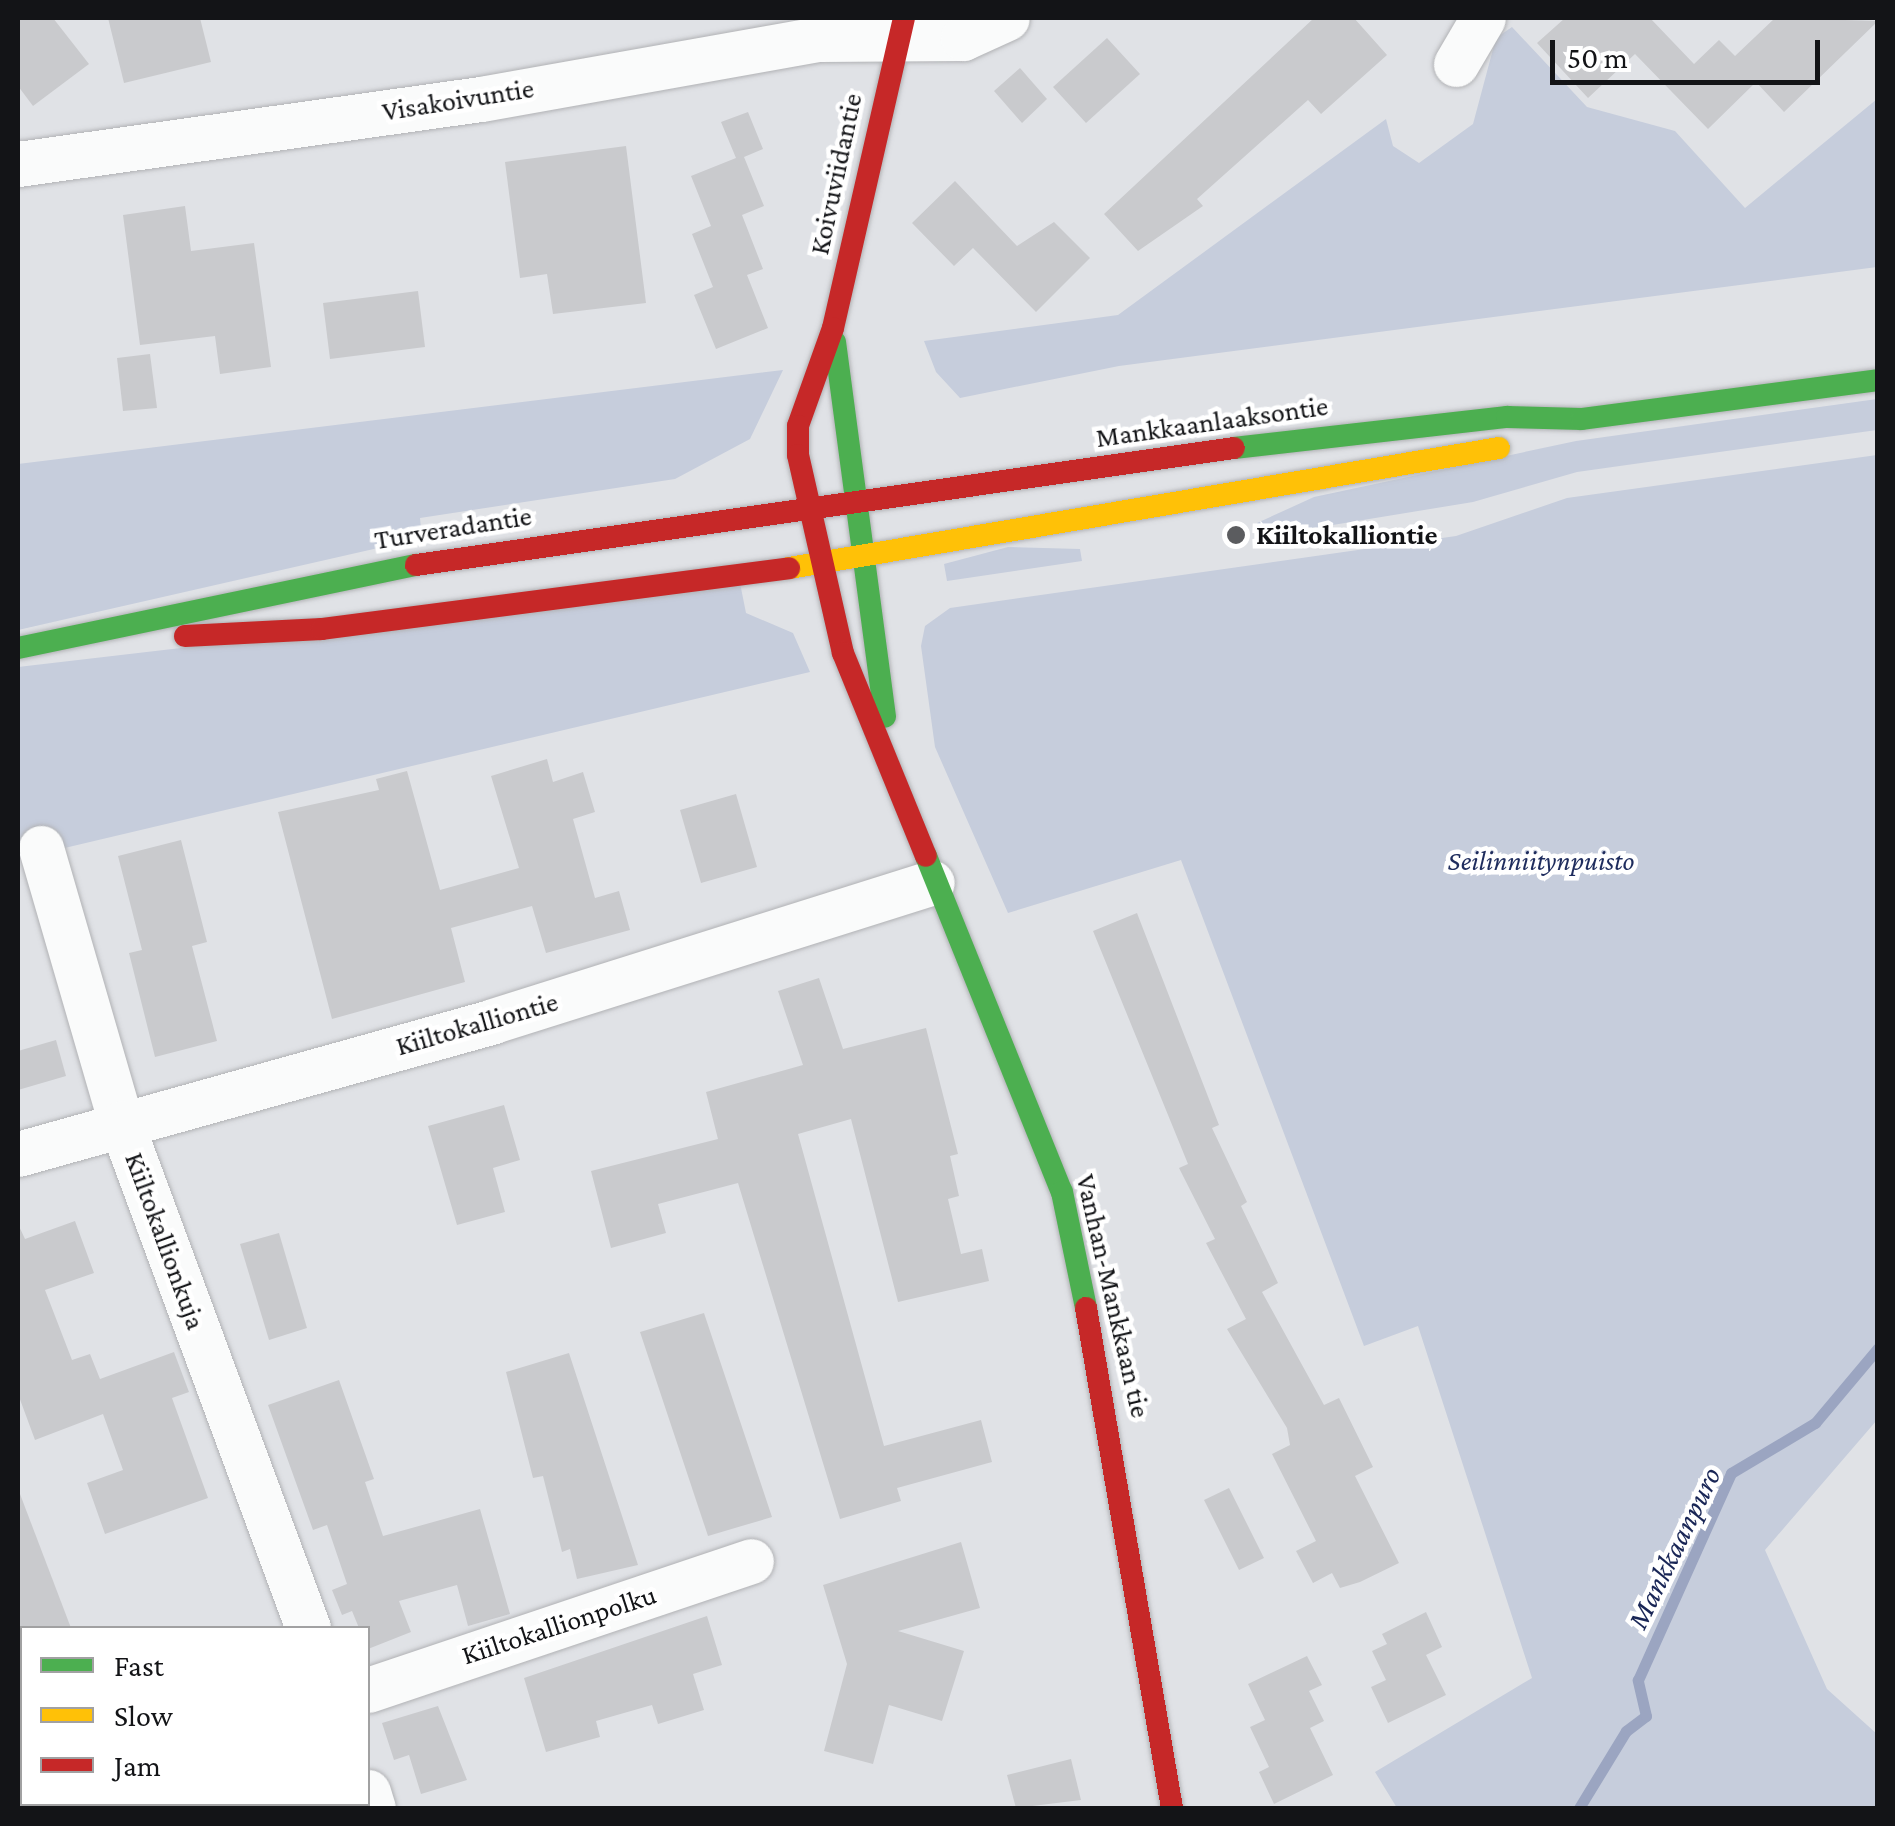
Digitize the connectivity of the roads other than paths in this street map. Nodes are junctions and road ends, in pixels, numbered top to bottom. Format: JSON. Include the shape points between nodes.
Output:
{"nodes":[{"id":1,"x":1007,"y":18,"type":"edge"},
{"id":2,"x":1483,"y":18,"type":"edge"},
{"id":3,"x":899,"y":23,"type":"edge"},
{"id":4,"x":1456,"y":64,"type":"dead end"},
{"id":5,"x":18,"y":164,"type":"edge"},
{"id":6,"x":834,"y":328,"type":"junction"},
{"id":7,"x":1878,"y":380,"type":"edge"},
{"id":8,"x":1582,"y":419,"type":"junction"},
{"id":9,"x":852,"y":502,"type":"junction"},
{"id":10,"x":808,"y":506,"type":"junction"},
{"id":11,"x":863,"y":558,"type":"junction"},
{"id":12,"x":816,"y":564,"type":"junction"},
{"id":13,"x":112,"y":634,"type":"junction"},
{"id":14,"x":18,"y":648,"type":"edge"},
{"id":15,"x":888,"y":765,"type":"junction"},
{"id":16,"x":42,"y":848,"type":"dead end"},
{"id":17,"x":932,"y":883,"type":"junction"},
{"id":18,"x":121,"y":1123,"type":"junction"},
{"id":19,"x":18,"y":1154,"type":"edge"},
{"id":20,"x":751,"y":1561,"type":"dead end"},
{"id":21,"x":307,"y":1626,"type":"edge"},
{"id":22,"x":370,"y":1689,"type":"edge"},
{"id":23,"x":1172,"y":1808,"type":"edge"}],
"edges":[{"from":1,"to":3,"type":"street","name":"Visakoivuntie","via":[[962,38]]},
{"from":2,"to":4,"type":"street"},
{"from":3,"to":5,"type":"street","name":"Visakoivuntie","via":[[481,98]]},
{"from":3,"to":6,"type":"main road","name":"Koivuviidantie"},
{"from":6,"to":9,"type":"main road","name":"Koivuviidantie"},
{"from":6,"to":10,"type":"main road","name":"Koivuviidantie","via":[[798,426]]},
{"from":7,"to":8,"type":"main road","name":"Mankkaanlaaksontie"},
{"from":8,"to":9,"type":"main road","name":"Mankkaanlaaksontie","via":[[1507,417],[1337,434]]},
{"from":8,"to":11,"type":"main road","name":"Mankkaanlaaksontie","via":[[1484,454]]},
{"from":9,"to":10,"type":"main road","name":"Mankkaanlaaksontie"},
{"from":9,"to":11,"type":"main road","name":"Vanhan-Mankkaan tie"},
{"from":10,"to":12,"type":"main road","name":"Vanhan-Mankkaan tie"},
{"from":10,"to":13,"type":"main road","name":"Turveradantie","via":[[362,573]]},
{"from":11,"to":12,"type":"main road","name":"Mankkaanlaaksontie"},
{"from":11,"to":15,"type":"main road","name":"Vanhan-Mankkaan tie","via":[[880,634]]},
{"from":12,"to":13,"type":"main road","name":"Turveradantie","via":[[322,629]]},
{"from":12,"to":15,"type":"main road","name":"Vanhan-Mankkaan tie"},
{"from":13,"to":14,"type":"main road","name":"Turveradantie"},
{"from":15,"to":17,"type":"main road","name":"Vanhan-Mankkaan tie"},
{"from":16,"to":18,"type":"street","name":"Kiiltokallionkuja"},
{"from":17,"to":18,"type":"street","name":"Kiiltokalliontie","via":[[493,1021]]},
{"from":17,"to":23,"type":"main road","name":"Vanhan-Mankkaan tie","via":[[1027,1091],[1062,1192],[1116,1449]]},
{"from":18,"to":19,"type":"street","name":"Kiiltokalliontie"},
{"from":18,"to":21,"type":"street","name":"Kiiltokallionkuja"},
{"from":20,"to":22,"type":"street","name":"Kiiltokallionpolku"}]}
